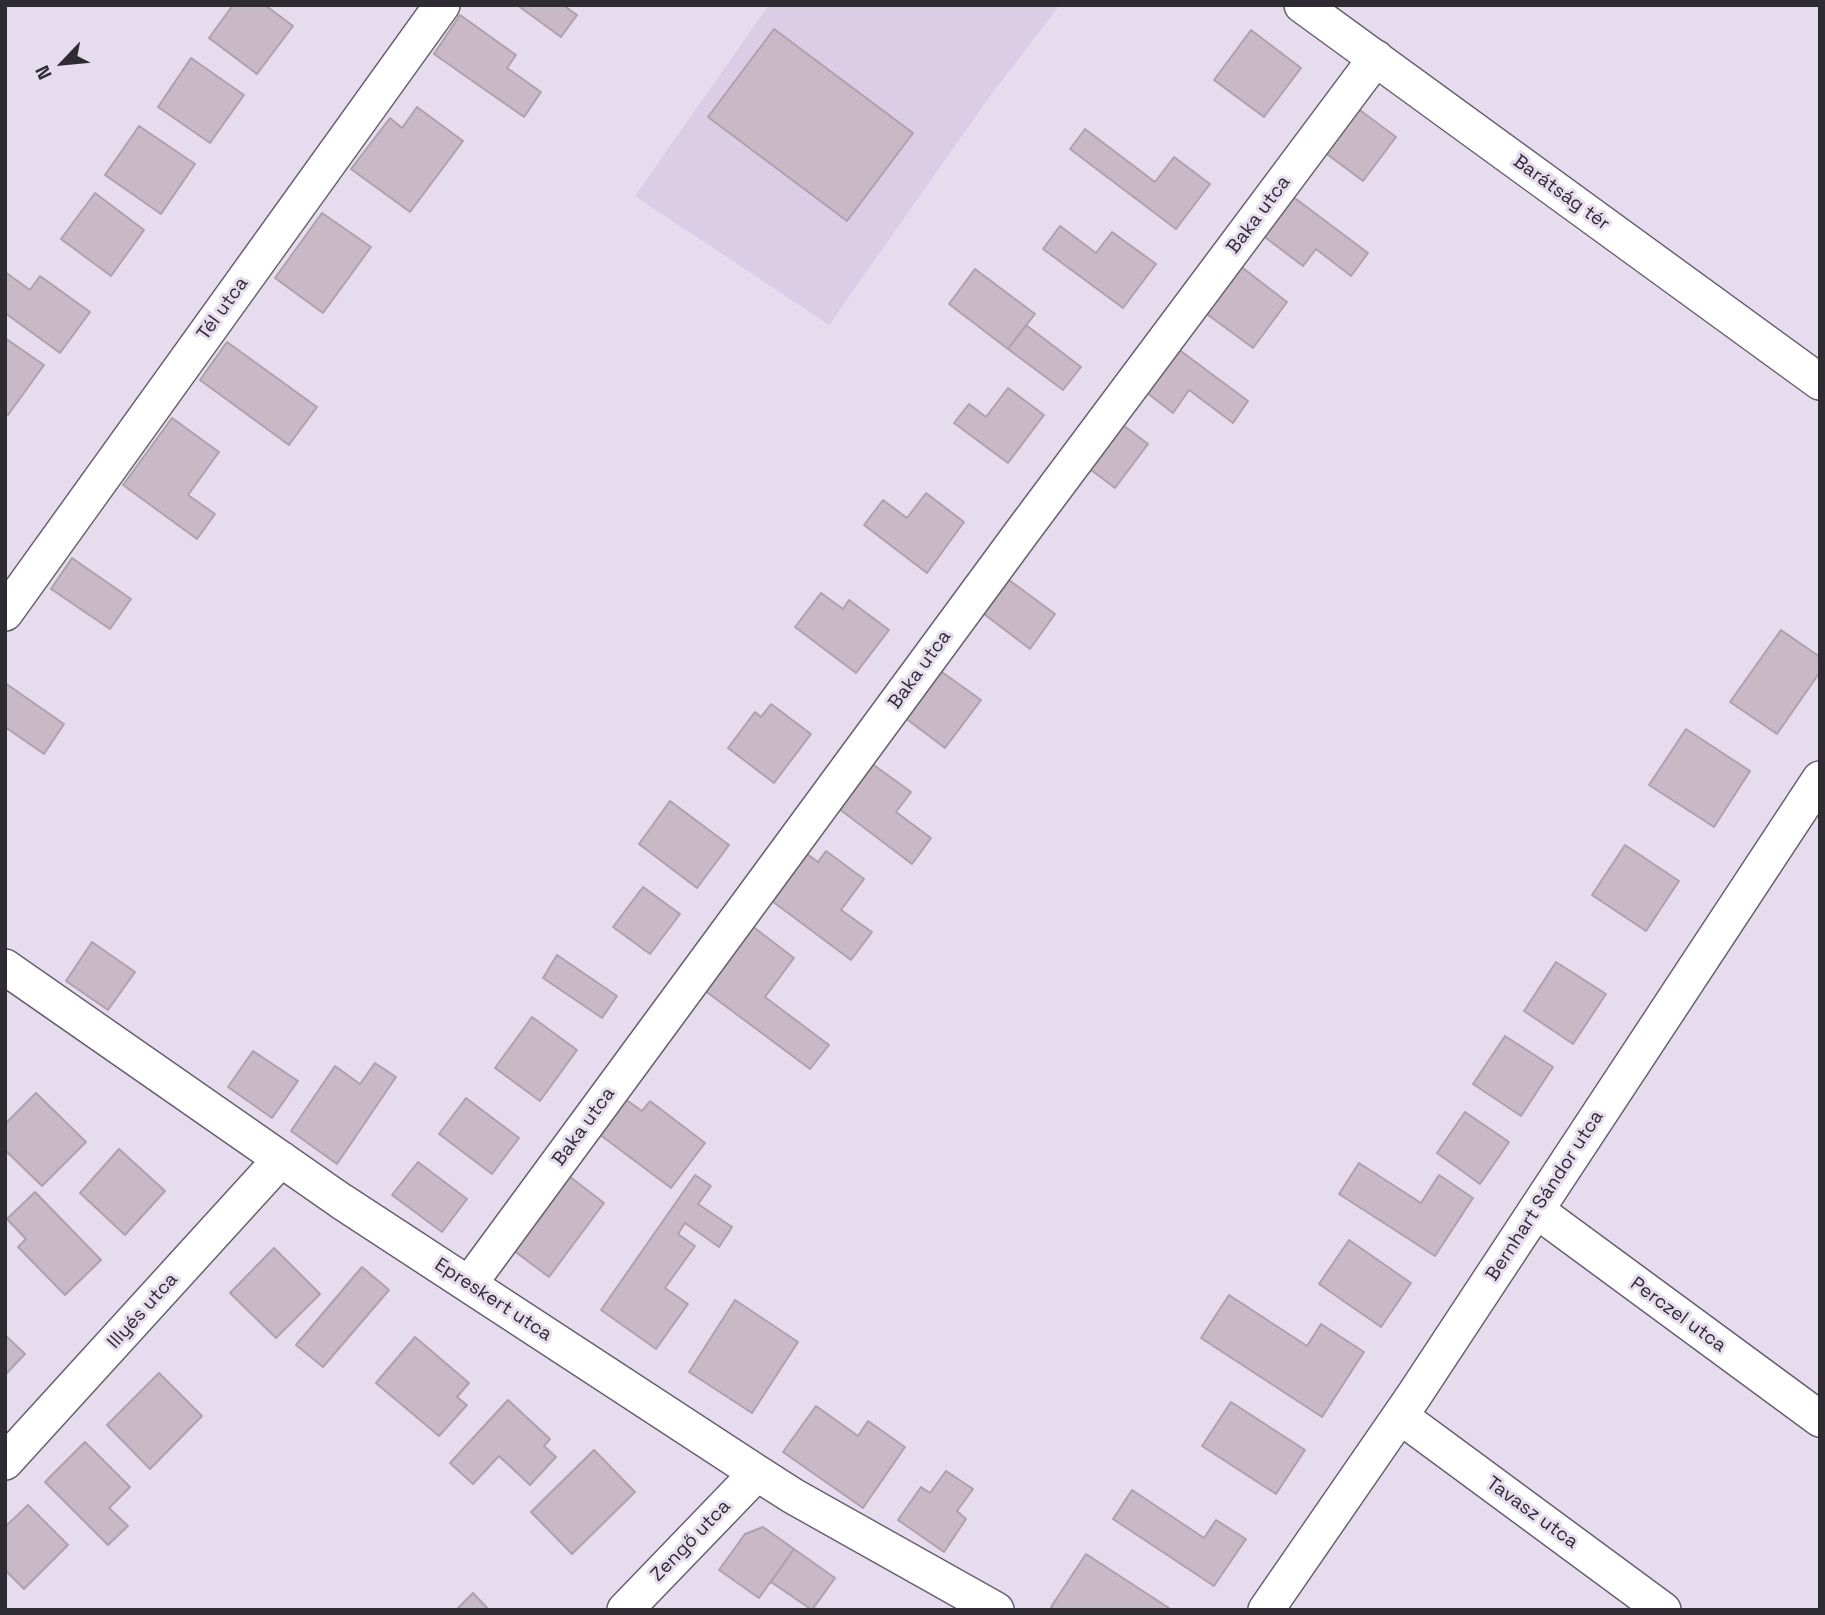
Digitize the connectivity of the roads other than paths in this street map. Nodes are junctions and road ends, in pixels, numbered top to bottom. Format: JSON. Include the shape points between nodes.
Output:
{"nodes":[{"id":1,"x":442,"y":5,"type":"edge"},
{"id":2,"x":1302,"y":5,"type":"edge"},
{"id":3,"x":1376,"y":58,"type":"junction"},
{"id":4,"x":1820,"y":382,"type":"edge"},
{"id":5,"x":5,"y":613,"type":"edge"},
{"id":6,"x":1820,"y":779,"type":"edge"},
{"id":7,"x":5,"y":967,"type":"edge"},
{"id":8,"x":281,"y":1159,"type":"junction"},
{"id":9,"x":1536,"y":1210,"type":"junction"},
{"id":10,"x":469,"y":1284,"type":"junction"},
{"id":11,"x":1400,"y":1416,"type":"junction"},
{"id":12,"x":1820,"y":1419,"type":"edge"},
{"id":13,"x":5,"y":1462,"type":"edge"},
{"id":14,"x":757,"y":1472,"type":"junction"},
{"id":15,"x":625,"y":1610,"type":"edge"},
{"id":16,"x":996,"y":1610,"type":"edge"},
{"id":17,"x":1266,"y":1610,"type":"edge"},
{"id":18,"x":1663,"y":1610,"type":"edge"}],
"edges":[{"from":1,"to":5,"type":"street","name":"Tél utca"},
{"from":2,"to":3,"type":"street","name":"Barátság tér"},
{"from":3,"to":4,"type":"street","name":"Barátság tér"},
{"from":3,"to":10,"type":"street","name":"Baka utca"},
{"from":6,"to":9,"type":"street","name":"Bernhart Sándor utca"},
{"from":7,"to":8,"type":"street","name":"Epreskert utca"},
{"from":8,"to":10,"type":"street","name":"Epreskert utca"},
{"from":8,"to":13,"type":"street","name":"Illyés utca"},
{"from":9,"to":11,"type":"street","name":"Bernhart Sándor utca"},
{"from":9,"to":12,"type":"street","name":"Perczel utca"},
{"from":10,"to":14,"type":"street","name":"Epreskert utca"},
{"from":11,"to":17,"type":"street","name":"Bernhart Sándor utca"},
{"from":11,"to":18,"type":"street","name":"Tavasz utca"},
{"from":14,"to":15,"type":"street","name":"Zengő utca"},
{"from":14,"to":16,"type":"street","name":"Epreskert utca"}]}
